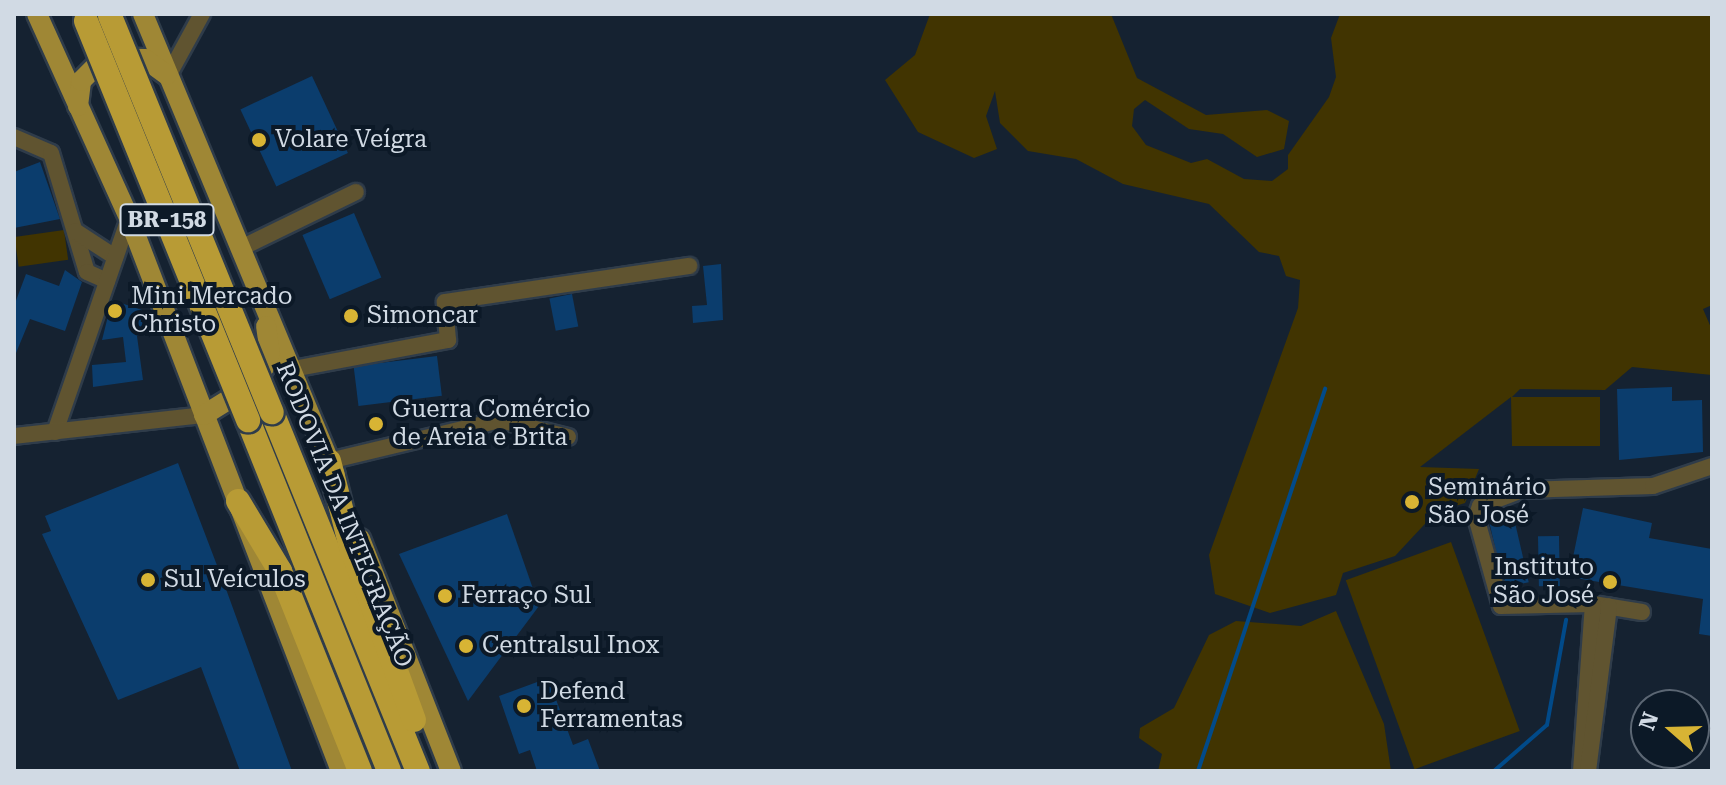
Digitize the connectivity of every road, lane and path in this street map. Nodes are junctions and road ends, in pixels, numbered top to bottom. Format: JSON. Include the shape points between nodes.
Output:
{"nodes":[{"id":1,"x":37,"y":14,"type":"edge"},
{"id":2,"x":143,"y":14,"type":"edge"},
{"id":3,"x":202,"y":14,"type":"edge"},
{"id":4,"x":110,"y":15,"type":"edge"},
{"id":5,"x":84,"y":18,"type":"edge"},
{"id":6,"x":168,"y":76,"type":"junction"},
{"id":7,"x":78,"y":106,"type":"junction"},
{"id":8,"x":14,"y":137,"type":"edge"},
{"id":9,"x":356,"y":192,"type":"dead end"},
{"id":10,"x":129,"y":218,"type":"junction"},
{"id":11,"x":75,"y":231,"type":"junction"},
{"id":12,"x":239,"y":249,"type":"junction"},
{"id":13,"x":115,"y":257,"type":"junction"},
{"id":14,"x":689,"y":266,"type":"dead end"},
{"id":15,"x":107,"y":281,"type":"junction"},
{"id":16,"x":264,"y":311,"type":"junction"},
{"id":17,"x":293,"y":369,"type":"junction"},
{"id":18,"x":204,"y":415,"type":"junction"},
{"id":19,"x":55,"y":432,"type":"junction"},
{"id":20,"x":14,"y":436,"type":"edge"},
{"id":21,"x":568,"y":437,"type":"dead end"},
{"id":22,"x":329,"y":461,"type":"junction"},
{"id":23,"x":1712,"y":466,"type":"edge"},
{"id":24,"x":238,"y":501,"type":"junction"},
{"id":25,"x":1601,"y":605,"type":"junction"},
{"id":26,"x":1642,"y":612,"type":"dead end"},
{"id":27,"x":341,"y":771,"type":"edge"},
{"id":28,"x":360,"y":771,"type":"edge"},
{"id":29,"x":389,"y":771,"type":"edge"},
{"id":30,"x":418,"y":771,"type":"edge"},
{"id":31,"x":432,"y":771,"type":"edge"},
{"id":32,"x":451,"y":771,"type":"edge"},
{"id":33,"x":1581,"y":771,"type":"edge"},
{"id":34,"x":1588,"y":771,"type":"edge"}],
"edges":[{"from":1,"to":7,"type":"main road","number":"BR-158"},
{"from":2,"to":6,"type":"main road","number":"BR-158"},
{"from":3,"to":6,"type":"street"},
{"from":4,"to":30,"type":"highway","name":"RODOVIA DA INTEGRAÇÃO","number":"BR-158","bridge":true},
{"from":5,"to":29,"type":"highway","number":"BR-158","bridge":true},
{"from":6,"to":7,"type":"main road","via":[[145,59],[104,58],[81,81]]},
{"from":6,"to":12,"type":"main road","number":"BR-158"},
{"from":7,"to":10,"type":"main road","number":"BR-158"},
{"from":8,"to":11,"type":"street","via":[[51,153]]},
{"from":9,"to":12,"type":"street"},
{"from":10,"to":13,"type":"street"},
{"from":10,"to":18,"type":"main road","number":"BR-158"},
{"from":11,"to":13,"type":"street"},
{"from":11,"to":15,"type":"street","via":[[87,272]]},
{"from":12,"to":16,"type":"main road","number":"BR-158"},
{"from":13,"to":15,"type":"street"},
{"from":14,"to":17,"type":"street","via":[[445,302],[448,340]]},
{"from":15,"to":19,"type":"street"},
{"from":16,"to":17,"type":"main road","number":"BR-158"},
{"from":16,"to":18,"type":"main road","via":[[270,354],[263,369],[249,387]]},
{"from":17,"to":22,"type":"main road","number":"BR-158"},
{"from":18,"to":19,"type":"street"},
{"from":18,"to":24,"type":"main road","number":"BR-158"},
{"from":19,"to":20,"type":"street"},
{"from":21,"to":22,"type":"street","via":[[500,420]]},
{"from":22,"to":31,"type":"highway","number":"BR-158","via":[[351,547]]},
{"from":22,"to":32,"type":"main road","number":"BR-158"},
{"from":23,"to":25,"type":"street","via":[[1653,486],[1522,490],[1480,506],[1479,532],[1501,606]]},
{"from":24,"to":27,"type":"main road","number":"BR-158"},
{"from":24,"to":28,"type":"highway","number":"BR-158","via":[[280,571]]},
{"from":25,"to":26,"type":"street"},
{"from":25,"to":33,"type":"street"},
{"from":25,"to":34,"type":"street"}]}
